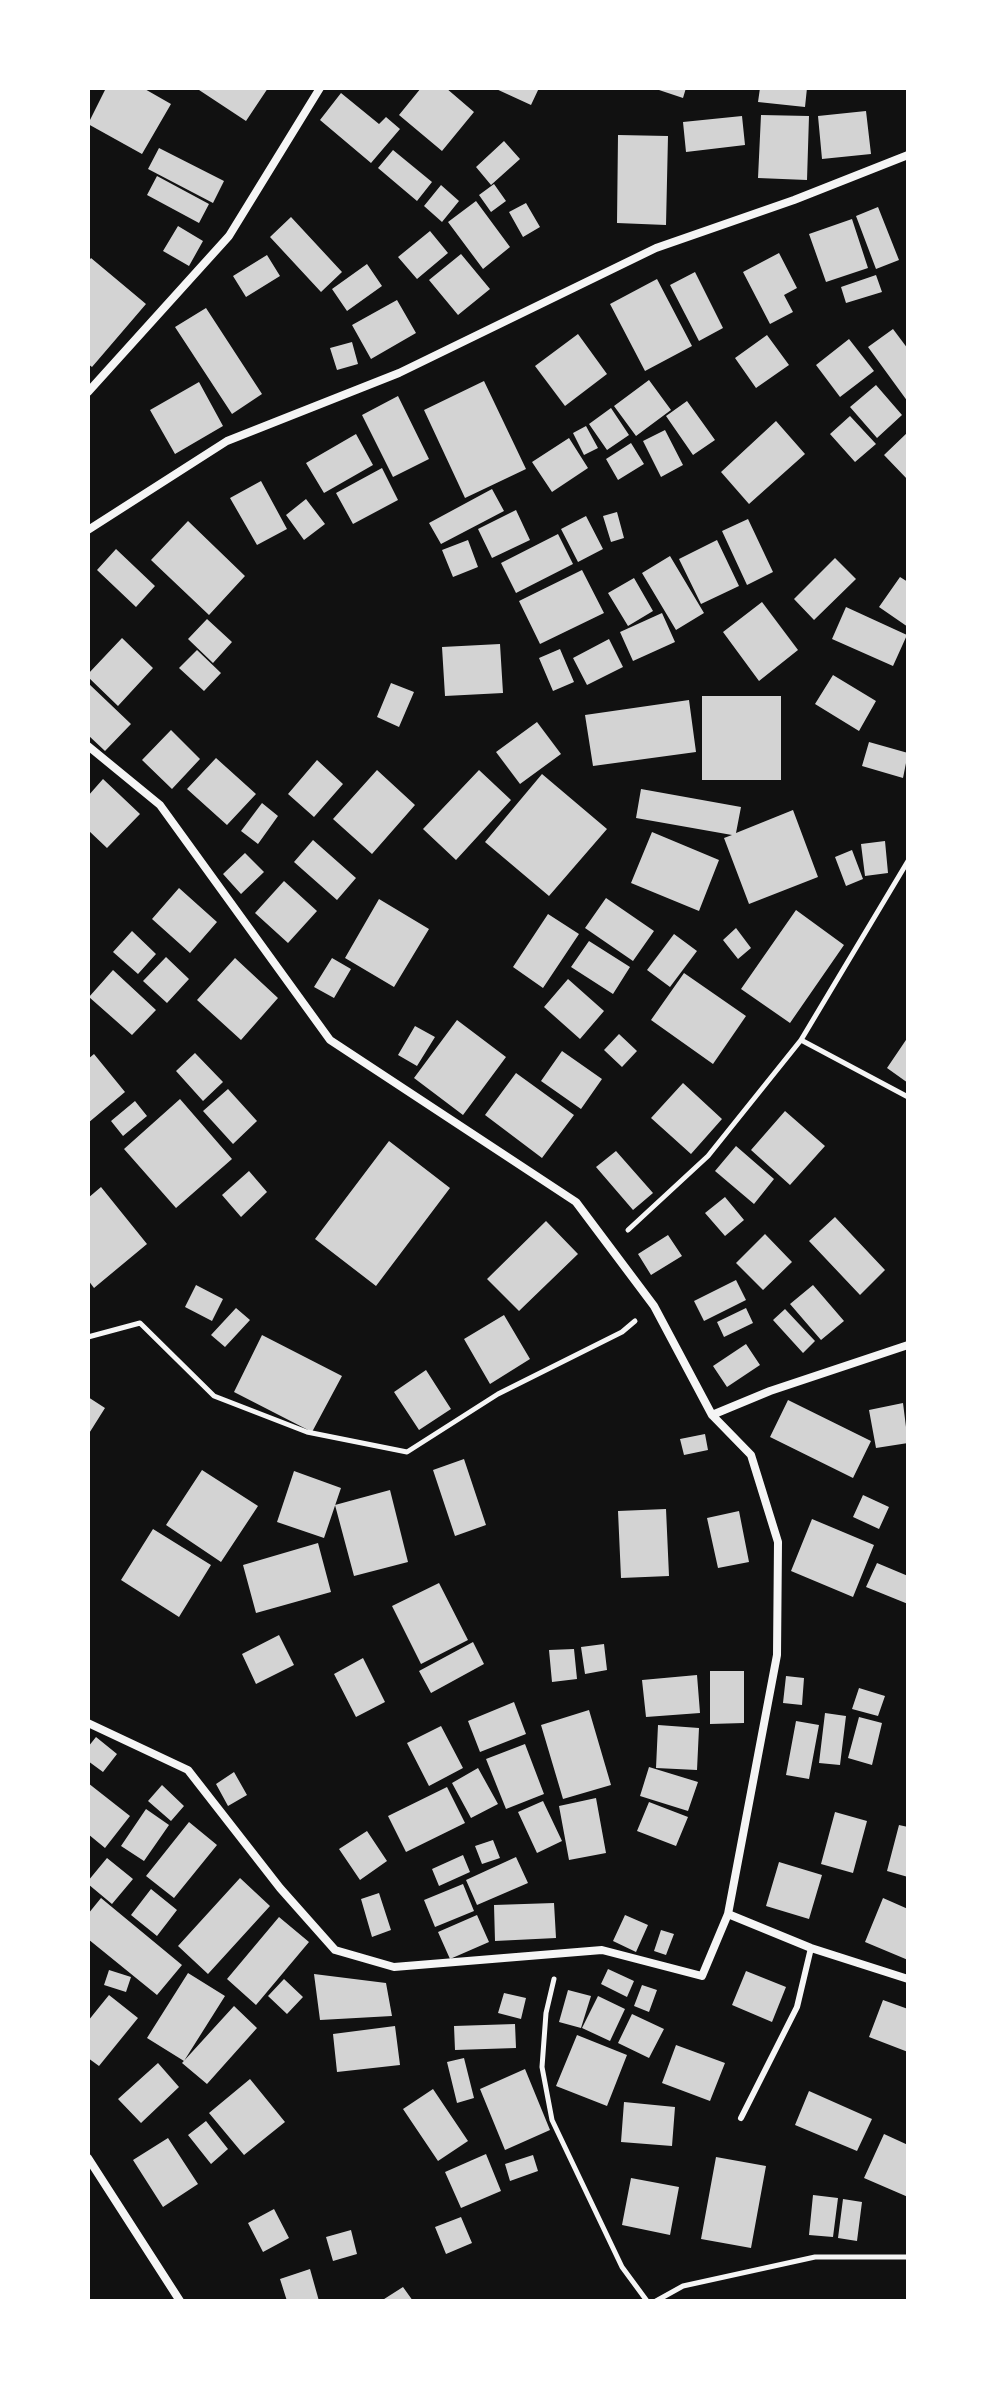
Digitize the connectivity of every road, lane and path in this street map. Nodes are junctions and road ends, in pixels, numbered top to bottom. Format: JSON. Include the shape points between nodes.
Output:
{"nodes":[{"id":1,"x":320,"y":88,"type":"edge"},
{"id":2,"x":908,"y":155,"type":"edge"},
{"id":3,"x":88,"y":392,"type":"edge"},
{"id":4,"x":88,"y":530,"type":"edge"},
{"id":5,"x":88,"y":746,"type":"edge"},
{"id":6,"x":908,"y":861,"type":"edge"},
{"id":7,"x":801,"y":1040,"type":"junction"},
{"id":8,"x":908,"y":1097,"type":"edge"},
{"id":9,"x":609,"y":1247,"type":"junction"},
{"id":10,"x":654,"y":1306,"type":"junction"},
{"id":11,"x":88,"y":1337,"type":"edge"},
{"id":12,"x":908,"y":1345,"type":"edge"},
{"id":13,"x":712,"y":1415,"type":"junction"},
{"id":14,"x":88,"y":1723,"type":"edge"},
{"id":15,"x":728,"y":1914,"type":"junction"},
{"id":16,"x":811,"y":1948,"type":"junction"},
{"id":17,"x":560,"y":1955,"type":"junction"},
{"id":18,"x":908,"y":1979,"type":"edge"},
{"id":19,"x":741,"y":2118,"type":"dead end"},
{"id":20,"x":88,"y":2158,"type":"edge"},
{"id":21,"x":908,"y":2257,"type":"edge"},
{"id":22,"x":180,"y":2301,"type":"edge"},
{"id":23,"x":647,"y":2301,"type":"edge"},
{"id":24,"x":656,"y":2301,"type":"edge"}],
"edges":[{"from":1,"to":3,"type":"street","via":[[229,236]]},
{"from":2,"to":4,"type":"street","via":[[656,248],[399,373],[227,441]]},
{"from":5,"to":9,"type":"street","via":[[160,805],[330,1040],[576,1202]]},
{"from":6,"to":7,"type":"path"},
{"from":7,"to":8,"type":"path"},
{"from":7,"to":9,"type":"path","via":[[708,1156]]},
{"from":9,"to":10,"type":"street"},
{"from":10,"to":11,"type":"path","via":[[622,1332],[498,1394],[407,1452],[307,1432],[214,1396],[140,1323]]},
{"from":10,"to":13,"type":"street"},
{"from":12,"to":13,"type":"street"},
{"from":13,"to":15,"type":"street","via":[[751,1455],[778,1542],[777,1655]]},
{"from":14,"to":17,"type":"street","via":[[188,1770],[335,1950],[394,1967]]},
{"from":15,"to":16,"type":"street"},
{"from":15,"to":17,"type":"street","via":[[702,1976],[602,1950]]},
{"from":16,"to":18,"type":"street"},
{"from":16,"to":19,"type":"lane","via":[[797,2007]]},
{"from":17,"to":23,"type":"path","via":[[546,2013],[542,2067],[552,2120],[622,2267]]},
{"from":20,"to":22,"type":"street"},
{"from":21,"to":24,"type":"path","via":[[815,2257],[683,2286]]}]}
